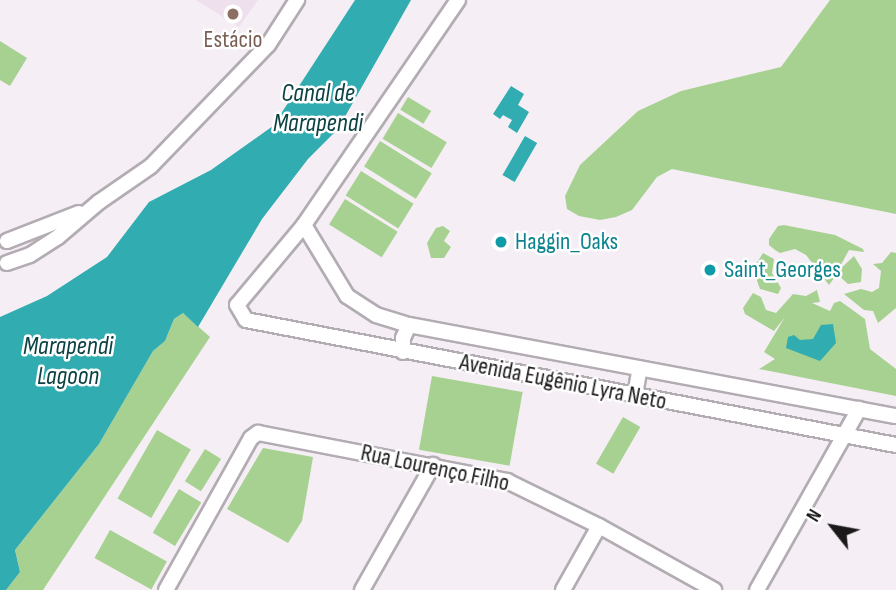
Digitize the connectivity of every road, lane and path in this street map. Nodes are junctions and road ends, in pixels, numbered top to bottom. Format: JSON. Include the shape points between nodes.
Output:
{"nodes":[{"id":1,"x":297,"y":0,"type":"edge"},
{"id":2,"x":458,"y":0,"type":"edge"},
{"id":3,"x":99,"y":202,"type":"junction"},
{"id":4,"x":304,"y":225,"type":"junction"},
{"id":5,"x":3,"y":240,"type":"edge"},
{"id":6,"x":3,"y":264,"type":"edge"},
{"id":7,"x":410,"y":325,"type":"junction"},
{"id":8,"x":403,"y":352,"type":"junction"},
{"id":9,"x":640,"y":368,"type":"junction"},
{"id":10,"x":635,"y":395,"type":"junction"},
{"id":11,"x":859,"y":409,"type":"junction"},
{"id":12,"x":896,"y":416,"type":"edge"},
{"id":13,"x":845,"y":436,"type":"junction"},
{"id":14,"x":896,"y":445,"type":"edge"},
{"id":15,"x":433,"y":465,"type":"junction"},
{"id":16,"x":599,"y":526,"type":"junction"},
{"id":17,"x":166,"y":590,"type":"edge"},
{"id":18,"x":362,"y":590,"type":"edge"},
{"id":19,"x":563,"y":590,"type":"edge"},
{"id":20,"x":714,"y":590,"type":"edge"},
{"id":21,"x":757,"y":590,"type":"edge"}],
"edges":[{"from":1,"to":3,"type":"street","via":[[268,45],[161,157]]},
{"from":2,"to":4,"type":"street"},
{"from":3,"to":5,"type":"street","via":[[57,224]]},
{"from":3,"to":6,"type":"street","via":[[30,255]]},
{"from":4,"to":7,"type":"street","name":"Avenida Eugênio Lyra Neto","via":[[347,296],[365,310]]},
{"from":4,"to":8,"type":"street","name":"Avenida Eugênio Lyra Neto","via":[[237,305],[246,320]]},
{"from":5,"to":6,"type":"street","via":[[13,246],[14,254]]},
{"from":7,"to":8,"type":"street","via":[[402,338]]},
{"from":7,"to":9,"type":"street","name":"Avenida Eugênio Lyra Neto"},
{"from":8,"to":10,"type":"street","name":"Avenida Eugênio Lyra Neto"},
{"from":9,"to":10,"type":"street"},
{"from":9,"to":11,"type":"street","name":"Avenida Eugênio Lyra Neto"},
{"from":10,"to":13,"type":"street","name":"Avenida Eugênio Lyra Neto"},
{"from":11,"to":12,"type":"street","name":"Avenida Eugênio Lyra Neto"},
{"from":11,"to":13,"type":"street"},
{"from":13,"to":14,"type":"street","name":"Avenida Eugênio Lyra Neto"},
{"from":13,"to":21,"type":"street"},
{"from":15,"to":16,"type":"street","name":"Rua Lourenço Filho","via":[[507,481]]},
{"from":15,"to":17,"type":"street","name":"Rua Lourenço Filho","via":[[258,433],[251,438]]},
{"from":15,"to":18,"type":"street"},
{"from":16,"to":19,"type":"street"},
{"from":16,"to":20,"type":"street","name":"Rua Lourenço Filho"}]}
